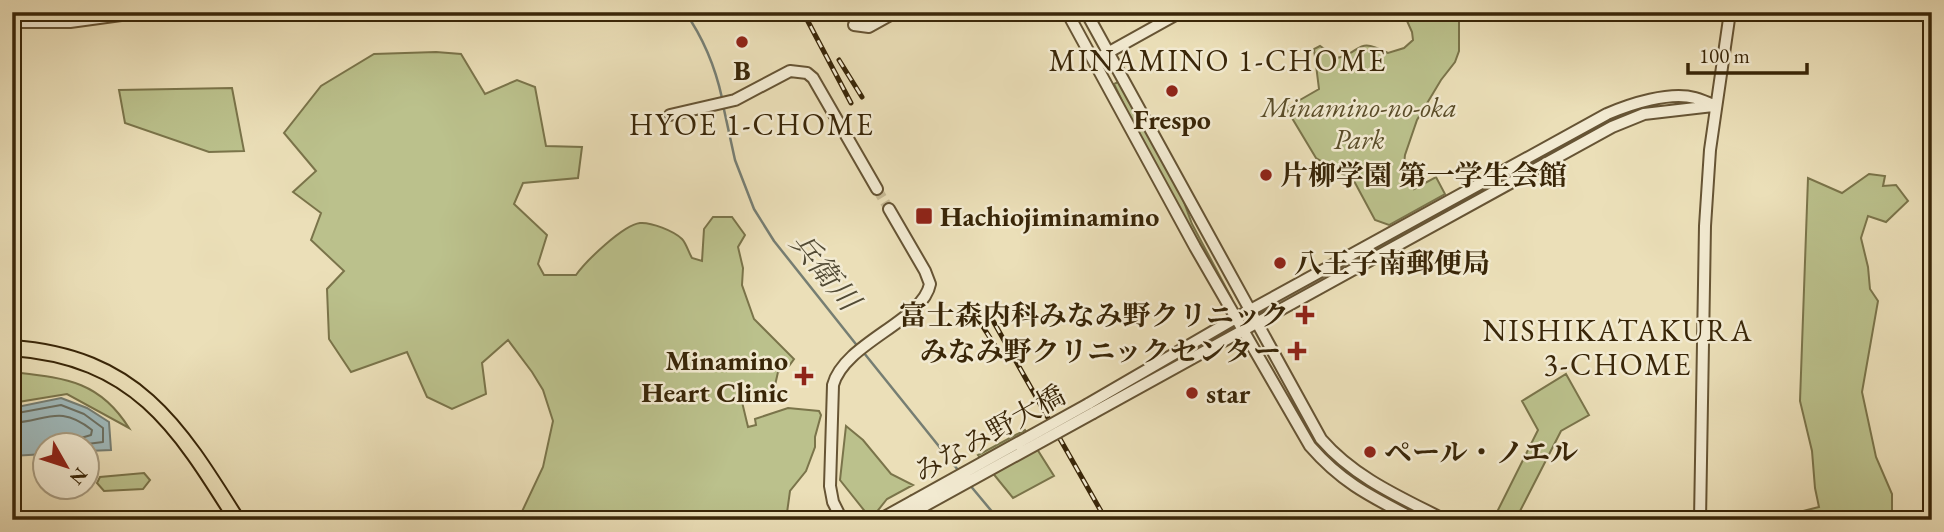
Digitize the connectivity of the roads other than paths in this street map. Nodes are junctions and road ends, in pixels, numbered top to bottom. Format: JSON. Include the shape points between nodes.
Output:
{"nodes":[{"id":1,"x":143,"y":12,"type":"edge"},
{"id":2,"x":895,"y":12,"type":"edge"},
{"id":3,"x":1067,"y":12,"type":"edge"},
{"id":4,"x":1086,"y":12,"type":"edge"},
{"id":5,"x":1181,"y":12,"type":"edge"},
{"id":6,"x":1730,"y":12,"type":"edge"},
{"id":7,"x":12,"y":22,"type":"edge"},
{"id":8,"x":854,"y":25,"type":"dead end"},
{"id":9,"x":1108,"y":52,"type":"junction"},
{"id":10,"x":1094,"y":61,"type":"junction"},
{"id":11,"x":1716,"y":106,"type":"junction"},
{"id":12,"x":670,"y":115,"type":"dead end"},
{"id":13,"x":877,"y":189,"type":"tunnel mouth"},
{"id":14,"x":889,"y":209,"type":"tunnel mouth"},
{"id":15,"x":1249,"y":311,"type":"junction"},
{"id":16,"x":1236,"y":318,"type":"junction"},
{"id":17,"x":1255,"y":323,"type":"junction"},
{"id":18,"x":1243,"y":330,"type":"junction"},
{"id":19,"x":12,"y":348,"type":"edge"},
{"id":20,"x":1090,"y":409,"type":"junction"},
{"id":21,"x":915,"y":505,"type":"junction"},
{"id":22,"x":237,"y":520,"type":"edge"},
{"id":23,"x":842,"y":520,"type":"edge"},
{"id":24,"x":879,"y":520,"type":"edge"},
{"id":25,"x":899,"y":520,"type":"edge"},
{"id":26,"x":1416,"y":520,"type":"edge"},
{"id":27,"x":1445,"y":520,"type":"edge"},
{"id":28,"x":1700,"y":520,"type":"edge"}],
"edges":[{"from":1,"to":7,"type":"street","via":[[80,21]]},
{"from":2,"to":8,"type":"street","via":[[869,27]]},
{"from":3,"to":10,"type":"street"},
{"from":4,"to":9,"type":"street"},
{"from":5,"to":9,"type":"street"},
{"from":6,"to":11,"type":"street"},
{"from":9,"to":10,"type":"street"},
{"from":9,"to":15,"type":"street"},
{"from":10,"to":16,"type":"street"},
{"from":11,"to":15,"type":"street","via":[[1692,97],[1671,97],[1622,108]]},
{"from":11,"to":17,"type":"street","via":[[1644,114],[1612,127]]},
{"from":11,"to":28,"type":"street","via":[[1705,226]]},
{"from":12,"to":13,"type":"street","via":[[730,102],[790,71],[807,73]]},
{"from":14,"to":23,"type":"street","via":[[930,284],[922,301],[840,367],[832,384],[830,486]]},
{"from":15,"to":16,"type":"street"},
{"from":15,"to":17,"type":"street"},
{"from":16,"to":18,"type":"street"},
{"from":16,"to":20,"type":"street"},
{"from":17,"to":18,"type":"street"},
{"from":17,"to":27,"type":"street","via":[[1313,426],[1335,454],[1362,476]]},
{"from":18,"to":20,"type":"street"},
{"from":18,"to":26,"type":"street","via":[[1301,432],[1325,463],[1355,488]]},
{"from":19,"to":22,"type":"highway","via":[[73,359],[136,391],[186,440]]},
{"from":20,"to":21,"type":"street","name":"みなみ野大橋","bridge":true},
{"from":21,"to":24,"type":"street"},
{"from":21,"to":25,"type":"street"}]}
